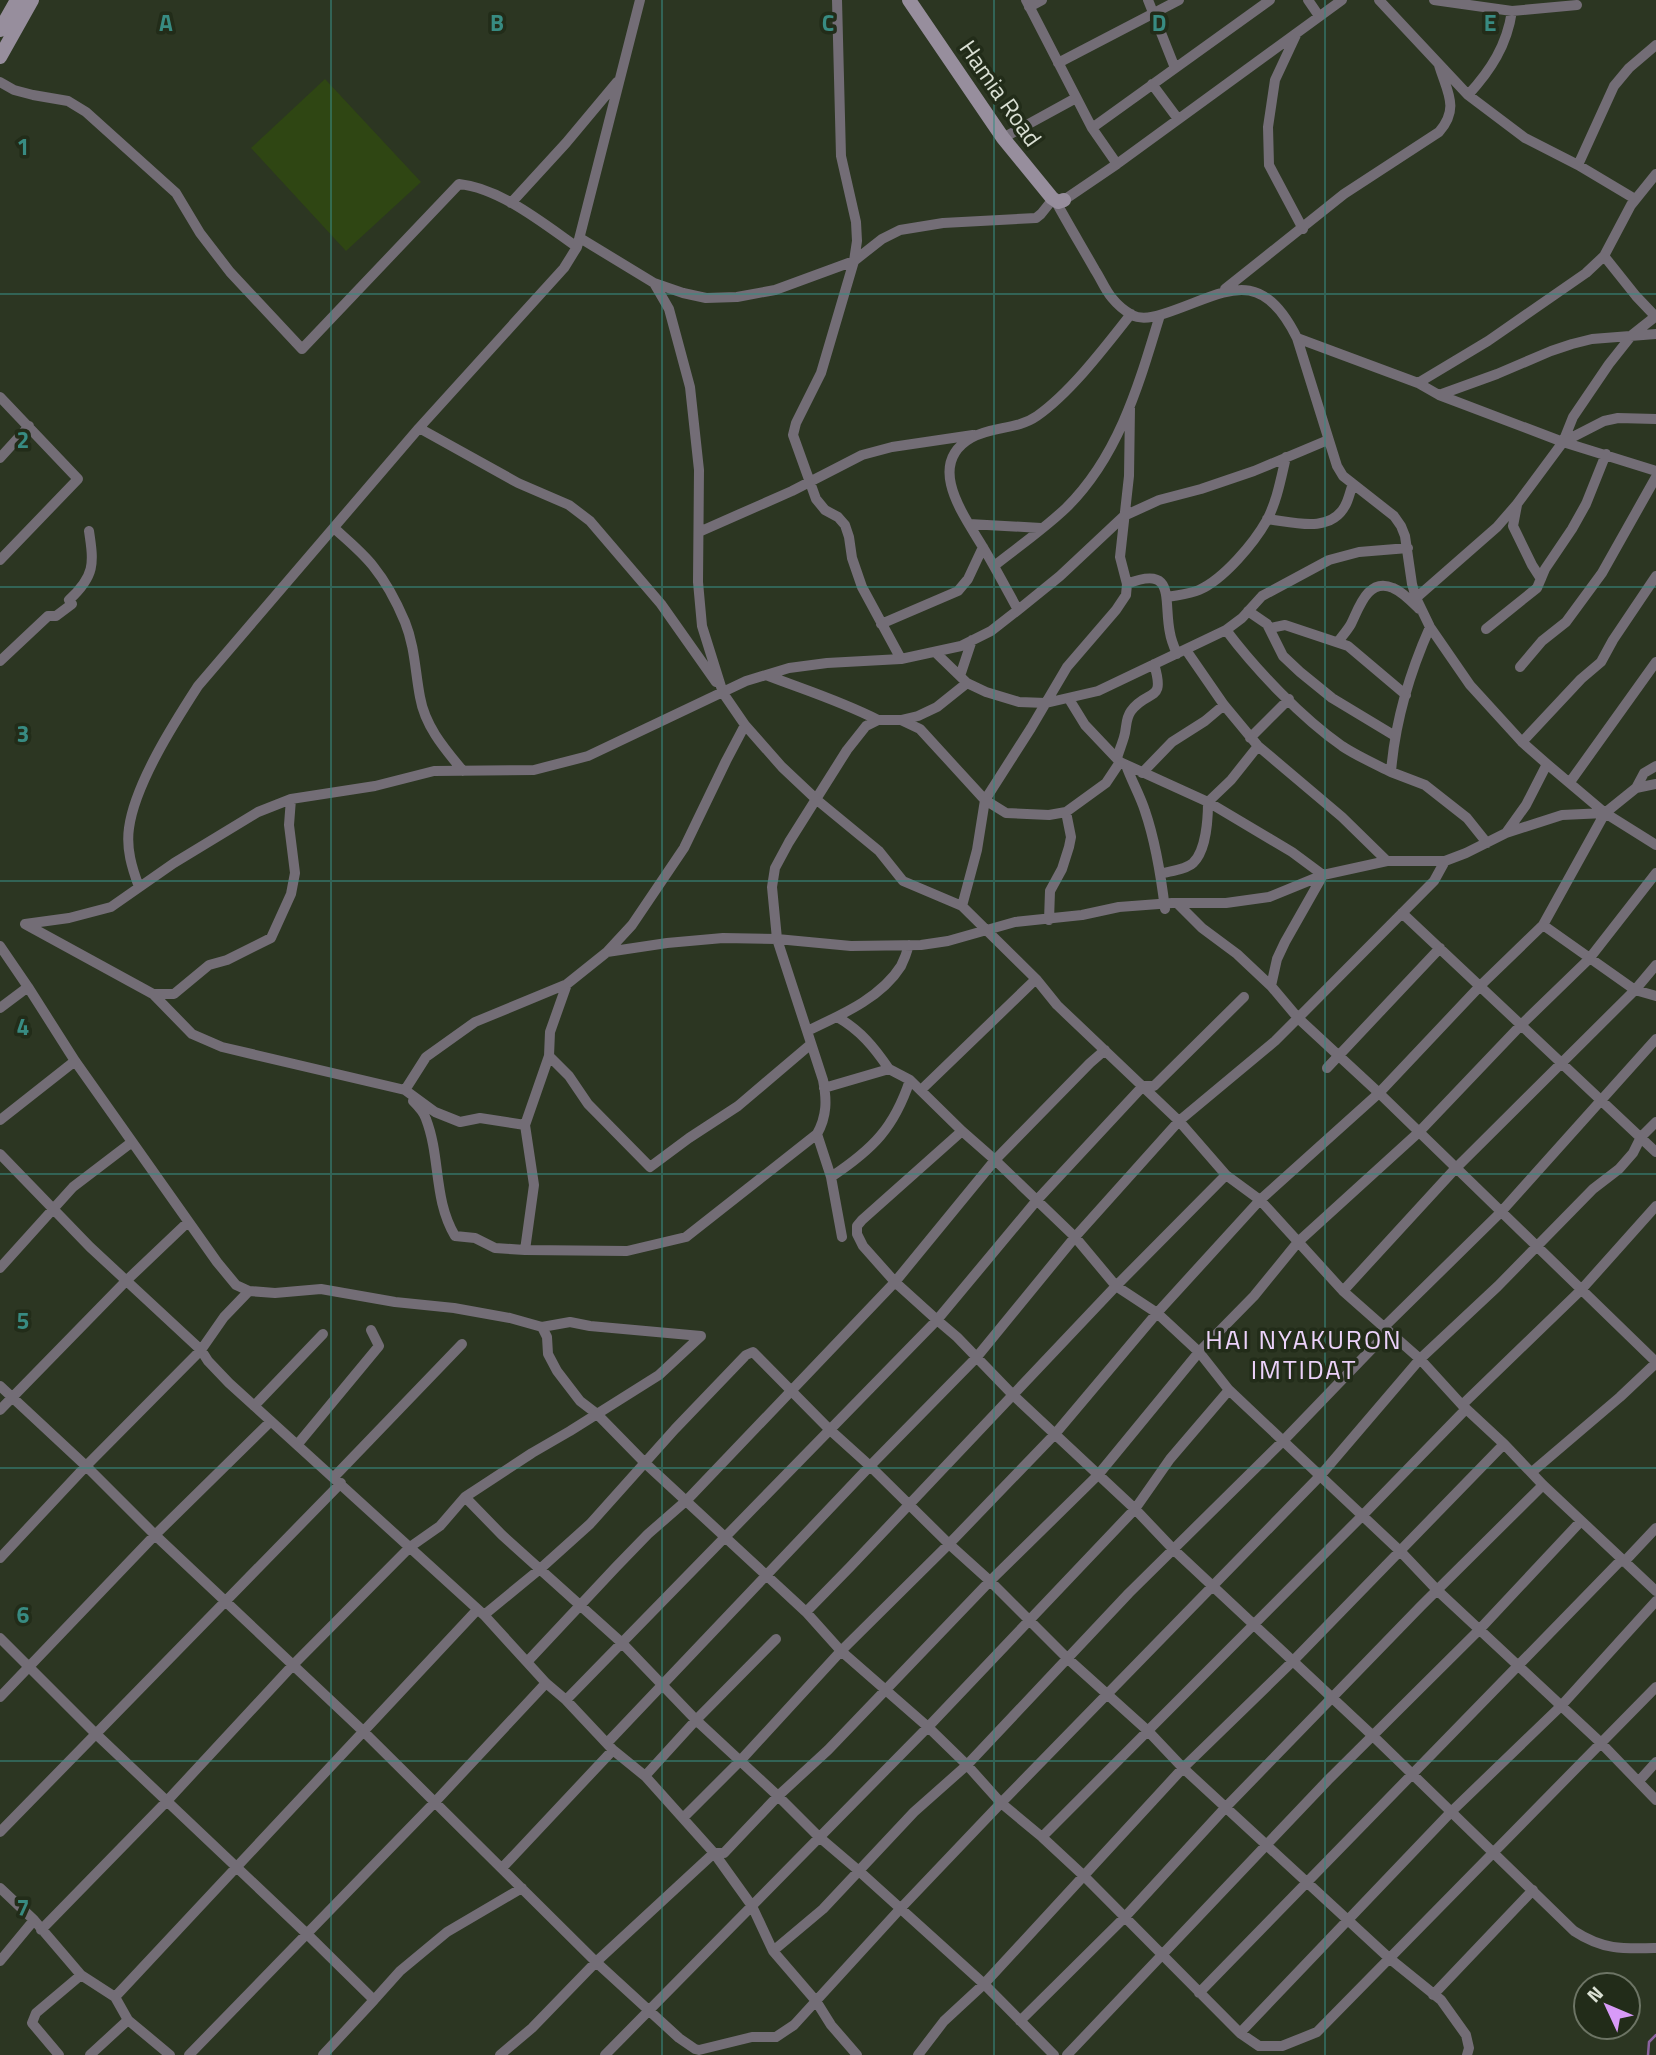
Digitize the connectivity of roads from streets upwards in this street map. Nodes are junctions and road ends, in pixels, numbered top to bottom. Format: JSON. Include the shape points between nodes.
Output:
{"nodes":[{"id":1,"x":17,"y":0,"type":"edge"},
{"id":2,"x":32,"y":0,"type":"edge"},
{"id":3,"x":640,"y":0,"type":"edge"},
{"id":4,"x":837,"y":0,"type":"edge"},
{"id":5,"x":909,"y":0,"type":"edge"},
{"id":6,"x":1042,"y":0,"type":"edge"},
{"id":7,"x":1148,"y":0,"type":"edge"},
{"id":8,"x":1179,"y":0,"type":"edge"},
{"id":9,"x":1248,"y":0,"type":"edge"},
{"id":10,"x":1270,"y":0,"type":"edge"},
{"id":11,"x":1308,"y":0,"type":"edge"},
{"id":12,"x":1342,"y":0,"type":"edge"},
{"id":13,"x":1434,"y":0,"type":"edge"},
{"id":14,"x":1384,"y":1,"type":"edge"},
{"id":15,"x":1028,"y":3,"type":"edge"},
{"id":16,"x":1577,"y":5,"type":"dead end"},
{"id":17,"x":1255,"y":11,"type":"junction"},
{"id":18,"x":1512,"y":11,"type":"junction"},
{"id":19,"x":1154,"y":12,"type":"junction"},
{"id":20,"x":1319,"y":16,"type":"junction"},
{"id":21,"x":0,"y":30,"type":"edge"},
{"id":22,"x":1297,"y":32,"type":"junction"},
{"id":23,"x":1656,"y":45,"type":"edge"},
{"id":24,"x":0,"y":57,"type":"edge"},
{"id":25,"x":1058,"y":62,"type":"junction"},
{"id":26,"x":1439,"y":65,"type":"junction"},
{"id":27,"x":1175,"y":68,"type":"junction"},
{"id":28,"x":620,"y":78,"type":"junction"},
{"id":29,"x":0,"y":82,"type":"edge"},
{"id":30,"x":1152,"y":84,"type":"junction"},
{"id":31,"x":1468,"y":95,"type":"junction"},
{"id":32,"x":1076,"y":98,"type":"junction"},
{"id":33,"x":1178,"y":120,"type":"junction"},
{"id":34,"x":1092,"y":128,"type":"junction"},
{"id":35,"x":1003,"y":138,"type":"junction"},
{"id":36,"x":1117,"y":164,"type":"junction"},
{"id":37,"x":1578,"y":165,"type":"junction"},
{"id":38,"x":1654,"y":181,"type":"edge"},
{"id":39,"x":1635,"y":199,"type":"junction"},
{"id":40,"x":1057,"y":200,"type":"junction"},
{"id":41,"x":511,"y":203,"type":"junction"},
{"id":42,"x":1303,"y":229,"type":"junction"},
{"id":43,"x":578,"y":243,"type":"junction"},
{"id":44,"x":1604,"y":256,"type":"junction"},
{"id":45,"x":854,"y":261,"type":"junction"},
{"id":46,"x":654,"y":283,"type":"junction"},
{"id":47,"x":1223,"y":291,"type":"junction"},
{"id":48,"x":1131,"y":314,"type":"junction"},
{"id":49,"x":1160,"y":315,"type":"junction"},
{"id":50,"x":1656,"y":316,"type":"edge"},
{"id":51,"x":1656,"y":334,"type":"edge"},
{"id":52,"x":1632,"y":335,"type":"junction"},
{"id":53,"x":1297,"y":338,"type":"junction"},
{"id":54,"x":1418,"y":383,"type":"junction"},
{"id":55,"x":1439,"y":395,"type":"junction"},
{"id":56,"x":0,"y":397,"type":"edge"},
{"id":57,"x":1130,"y":408,"type":"junction"},
{"id":58,"x":1656,"y":419,"type":"edge"},
{"id":59,"x":29,"y":426,"type":"junction"},
{"id":60,"x":419,"y":428,"type":"junction"},
{"id":61,"x":982,"y":433,"type":"junction"},
{"id":62,"x":1328,"y":440,"type":"junction"},
{"id":63,"x":1563,"y":442,"type":"junction"},
{"id":64,"x":1606,"y":454,"type":"junction"},
{"id":65,"x":1286,"y":457,"type":"junction"},
{"id":66,"x":0,"y":458,"type":"edge"},
{"id":67,"x":1656,"y":471,"type":"edge"},
{"id":68,"x":1656,"y":477,"type":"edge"},
{"id":69,"x":809,"y":481,"type":"junction"},
{"id":70,"x":1353,"y":484,"type":"junction"},
{"id":71,"x":1517,"y":504,"type":"junction"},
{"id":72,"x":1124,"y":516,"type":"junction"},
{"id":73,"x":1267,"y":519,"type":"junction"},
{"id":74,"x":969,"y":524,"type":"junction"},
{"id":75,"x":334,"y":528,"type":"junction"},
{"id":76,"x":1041,"y":528,"type":"junction"},
{"id":77,"x":89,"y":531,"type":"dead end"},
{"id":78,"x":699,"y":532,"type":"junction"},
{"id":79,"x":983,"y":547,"type":"junction"},
{"id":80,"x":1408,"y":548,"type":"junction"},
{"id":81,"x":0,"y":560,"type":"edge"},
{"id":82,"x":994,"y":566,"type":"junction"},
{"id":83,"x":1656,"y":576,"type":"edge"},
{"id":84,"x":1541,"y":579,"type":"junction"},
{"id":85,"x":1127,"y":584,"type":"junction"},
{"id":86,"x":1168,"y":597,"type":"junction"},
{"id":87,"x":1416,"y":598,"type":"junction"},
{"id":88,"x":1018,"y":610,"type":"junction"},
{"id":89,"x":1248,"y":611,"type":"junction"},
{"id":90,"x":1422,"y":612,"type":"junction"},
{"id":91,"x":881,"y":624,"type":"junction"},
{"id":92,"x":1430,"y":627,"type":"junction"},
{"id":93,"x":1270,"y":628,"type":"junction"},
{"id":94,"x":1486,"y":629,"type":"dead end"},
{"id":95,"x":1226,"y":630,"type":"junction"},
{"id":96,"x":972,"y":640,"type":"junction"},
{"id":97,"x":1338,"y":642,"type":"junction"},
{"id":98,"x":935,"y":652,"type":"junction"},
{"id":99,"x":1181,"y":652,"type":"junction"},
{"id":100,"x":901,"y":659,"type":"junction"},
{"id":101,"x":0,"y":661,"type":"edge"},
{"id":102,"x":1656,"y":662,"type":"edge"},
{"id":103,"x":1154,"y":664,"type":"junction"},
{"id":104,"x":1520,"y":667,"type":"dead end"},
{"id":105,"x":766,"y":675,"type":"junction"},
{"id":106,"x":964,"y":679,"type":"junction"},
{"id":107,"x":723,"y":693,"type":"junction"},
{"id":108,"x":1406,"y":695,"type":"junction"},
{"id":109,"x":1069,"y":699,"type":"junction"},
{"id":110,"x":1289,"y":699,"type":"junction"},
{"id":111,"x":1046,"y":703,"type":"junction"},
{"id":112,"x":1224,"y":705,"type":"junction"},
{"id":113,"x":878,"y":720,"type":"junction"},
{"id":114,"x":901,"y":720,"type":"junction"},
{"id":115,"x":746,"y":725,"type":"junction"},
{"id":116,"x":1395,"y":736,"type":"junction"},
{"id":117,"x":1254,"y":742,"type":"junction"},
{"id":118,"x":1522,"y":743,"type":"junction"},
{"id":119,"x":1121,"y":761,"type":"junction"},
{"id":120,"x":1546,"y":764,"type":"junction"},
{"id":121,"x":1656,"y":766,"type":"edge"},
{"id":122,"x":463,"y":771,"type":"junction"},
{"id":123,"x":1391,"y":772,"type":"junction"},
{"id":124,"x":1142,"y":773,"type":"junction"},
{"id":125,"x":1570,"y":782,"type":"junction"},
{"id":126,"x":1656,"y":784,"type":"edge"},
{"id":127,"x":1636,"y":788,"type":"junction"},
{"id":128,"x":290,"y":799,"type":"junction"},
{"id":129,"x":817,"y":800,"type":"junction"},
{"id":130,"x":985,"y":800,"type":"junction"},
{"id":131,"x":1208,"y":802,"type":"junction"},
{"id":132,"x":1066,"y":812,"type":"junction"},
{"id":133,"x":1605,"y":813,"type":"junction"},
{"id":134,"x":1506,"y":833,"type":"junction"},
{"id":135,"x":1487,"y":843,"type":"junction"},
{"id":136,"x":1656,"y":845,"type":"edge"},
{"id":137,"x":1387,"y":861,"type":"junction"},
{"id":138,"x":1445,"y":861,"type":"junction"},
{"id":139,"x":1656,"y":873,"type":"edge"},
{"id":140,"x":1160,"y":874,"type":"junction"},
{"id":141,"x":1323,"y":874,"type":"junction"},
{"id":142,"x":139,"y":887,"type":"junction"},
{"id":143,"x":1177,"y":903,"type":"junction"},
{"id":144,"x":962,"y":906,"type":"junction"},
{"id":145,"x":1165,"y":909,"type":"dead end"},
{"id":146,"x":1402,"y":913,"type":"junction"},
{"id":147,"x":1049,"y":920,"type":"junction"},
{"id":148,"x":1543,"y":925,"type":"junction"},
{"id":149,"x":988,"y":930,"type":"junction"},
{"id":150,"x":777,"y":939,"type":"junction"},
{"id":151,"x":909,"y":945,"type":"junction"},
{"id":152,"x":0,"y":946,"type":"edge"},
{"id":153,"x":1440,"y":948,"type":"junction"},
{"id":154,"x":607,"y":952,"type":"junction"},
{"id":155,"x":1588,"y":959,"type":"junction"},
{"id":156,"x":1656,"y":965,"type":"edge"},
{"id":157,"x":1036,"y":979,"type":"junction"},
{"id":158,"x":567,"y":984,"type":"junction"},
{"id":159,"x":1480,"y":985,"type":"junction"},
{"id":160,"x":1271,"y":986,"type":"junction"},
{"id":161,"x":28,"y":987,"type":"junction"},
{"id":162,"x":1635,"y":990,"type":"junction"},
{"id":163,"x":153,"y":994,"type":"junction"},
{"id":164,"x":1656,"y":996,"type":"edge"},
{"id":165,"x":1244,"y":998,"type":"dead end"},
{"id":166,"x":0,"y":1008,"type":"edge"},
{"id":167,"x":837,"y":1017,"type":"junction"},
{"id":168,"x":1298,"y":1018,"type":"junction"},
{"id":169,"x":1522,"y":1024,"type":"junction"},
{"id":170,"x":807,"y":1031,"type":"junction"},
{"id":171,"x":1656,"y":1039,"type":"edge"},
{"id":172,"x":811,"y":1044,"type":"junction"},
{"id":173,"x":1105,"y":1050,"type":"junction"},
{"id":174,"x":549,"y":1056,"type":"junction"},
{"id":175,"x":1338,"y":1057,"type":"junction"},
{"id":176,"x":75,"y":1061,"type":"junction"},
{"id":177,"x":1561,"y":1062,"type":"junction"},
{"id":178,"x":1327,"y":1068,"type":"dead end"},
{"id":179,"x":889,"y":1069,"type":"junction"},
{"id":180,"x":910,"y":1080,"type":"junction"},
{"id":181,"x":1143,"y":1086,"type":"junction"},
{"id":182,"x":824,"y":1088,"type":"junction"},
{"id":183,"x":405,"y":1090,"type":"junction"},
{"id":184,"x":921,"y":1090,"type":"junction"},
{"id":185,"x":1379,"y":1093,"type":"junction"},
{"id":186,"x":1602,"y":1100,"type":"junction"},
{"id":187,"x":0,"y":1120,"type":"edge"},
{"id":188,"x":1179,"y":1121,"type":"junction"},
{"id":189,"x":1656,"y":1122,"type":"edge"},
{"id":190,"x":525,"y":1125,"type":"junction"},
{"id":191,"x":962,"y":1131,"type":"junction"},
{"id":192,"x":1419,"y":1132,"type":"junction"},
{"id":193,"x":817,"y":1134,"type":"junction"},
{"id":194,"x":1641,"y":1137,"type":"junction"},
{"id":195,"x":132,"y":1142,"type":"junction"},
{"id":196,"x":1656,"y":1152,"type":"edge"},
{"id":197,"x":0,"y":1154,"type":"edge"},
{"id":198,"x":996,"y":1160,"type":"junction"},
{"id":199,"x":1455,"y":1169,"type":"junction"},
{"id":200,"x":1226,"y":1175,"type":"junction"},
{"id":201,"x":831,"y":1177,"type":"junction"},
{"id":202,"x":1037,"y":1200,"type":"junction"},
{"id":203,"x":1260,"y":1200,"type":"junction"},
{"id":204,"x":1656,"y":1206,"type":"edge"},
{"id":205,"x":54,"y":1211,"type":"junction"},
{"id":206,"x":1502,"y":1212,"type":"junction"},
{"id":207,"x":188,"y":1222,"type":"junction"},
{"id":208,"x":842,"y":1237,"type":"dead end"},
{"id":209,"x":1074,"y":1237,"type":"junction"},
{"id":210,"x":1298,"y":1242,"type":"junction"},
{"id":211,"x":1537,"y":1246,"type":"junction"},
{"id":212,"x":525,"y":1250,"type":"junction"},
{"id":213,"x":0,"y":1268,"type":"edge"},
{"id":214,"x":126,"y":1281,"type":"junction"},
{"id":215,"x":895,"y":1282,"type":"junction"},
{"id":216,"x":1116,"y":1286,"type":"junction"},
{"id":217,"x":1581,"y":1290,"type":"junction"},
{"id":218,"x":249,"y":1291,"type":"junction"},
{"id":219,"x":1343,"y":1291,"type":"junction"},
{"id":220,"x":1157,"y":1313,"type":"junction"},
{"id":221,"x":937,"y":1320,"type":"junction"},
{"id":222,"x":542,"y":1327,"type":"junction"},
{"id":223,"x":370,"y":1330,"type":"dead end"},
{"id":224,"x":1386,"y":1330,"type":"junction"},
{"id":225,"x":323,"y":1334,"type":"dead end"},
{"id":226,"x":462,"y":1344,"type":"dead end"},
{"id":227,"x":201,"y":1350,"type":"junction"},
{"id":228,"x":1199,"y":1352,"type":"junction"},
{"id":229,"x":976,"y":1358,"type":"junction"},
{"id":230,"x":1420,"y":1359,"type":"junction"},
{"id":231,"x":1656,"y":1363,"type":"edge"},
{"id":232,"x":0,"y":1386,"type":"edge"},
{"id":233,"x":790,"y":1390,"type":"junction"},
{"id":234,"x":1228,"y":1390,"type":"junction"},
{"id":235,"x":1013,"y":1395,"type":"junction"},
{"id":236,"x":12,"y":1397,"type":"junction"},
{"id":237,"x":254,"y":1406,"type":"junction"},
{"id":238,"x":1464,"y":1407,"type":"junction"},
{"id":239,"x":0,"y":1410,"type":"edge"},
{"id":240,"x":597,"y":1414,"type":"junction"},
{"id":241,"x":270,"y":1422,"type":"junction"},
{"id":242,"x":829,"y":1429,"type":"junction"},
{"id":243,"x":1055,"y":1434,"type":"junction"},
{"id":244,"x":1283,"y":1441,"type":"junction"},
{"id":245,"x":1504,"y":1444,"type":"junction"},
{"id":246,"x":297,"y":1445,"type":"junction"},
{"id":247,"x":645,"y":1463,"type":"junction"},
{"id":248,"x":870,"y":1465,"type":"junction"},
{"id":249,"x":86,"y":1466,"type":"junction"},
{"id":250,"x":1532,"y":1472,"type":"junction"},
{"id":251,"x":1098,"y":1475,"type":"junction"},
{"id":252,"x":1320,"y":1476,"type":"junction"},
{"id":253,"x":338,"y":1480,"type":"junction"},
{"id":254,"x":1543,"y":1485,"type":"junction"},
{"id":255,"x":466,"y":1497,"type":"junction"},
{"id":256,"x":687,"y":1500,"type":"junction"},
{"id":257,"x":909,"y":1503,"type":"junction"},
{"id":258,"x":1135,"y":1508,"type":"junction"},
{"id":259,"x":1362,"y":1516,"type":"junction"},
{"id":260,"x":1581,"y":1521,"type":"junction"},
{"id":261,"x":1656,"y":1528,"type":"edge"},
{"id":262,"x":155,"y":1535,"type":"junction"},
{"id":263,"x":725,"y":1535,"type":"junction"},
{"id":264,"x":950,"y":1544,"type":"junction"},
{"id":265,"x":410,"y":1547,"type":"junction"},
{"id":266,"x":1173,"y":1549,"type":"junction"},
{"id":267,"x":1401,"y":1552,"type":"junction"},
{"id":268,"x":0,"y":1558,"type":"edge"},
{"id":269,"x":1623,"y":1560,"type":"junction"},
{"id":270,"x":540,"y":1569,"type":"junction"},
{"id":271,"x":766,"y":1575,"type":"junction"},
{"id":272,"x":990,"y":1581,"type":"junction"},
{"id":273,"x":1211,"y":1586,"type":"junction"},
{"id":274,"x":1438,"y":1591,"type":"junction"},
{"id":275,"x":1656,"y":1591,"type":"edge"},
{"id":276,"x":226,"y":1600,"type":"junction"},
{"id":277,"x":1656,"y":1601,"type":"edge"},
{"id":278,"x":580,"y":1606,"type":"junction"},
{"id":279,"x":806,"y":1612,"type":"junction"},
{"id":280,"x":481,"y":1613,"type":"junction"},
{"id":281,"x":1029,"y":1620,"type":"junction"},
{"id":282,"x":1255,"y":1624,"type":"junction"},
{"id":283,"x":1479,"y":1630,"type":"junction"},
{"id":284,"x":0,"y":1638,"type":"edge"},
{"id":285,"x":776,"y":1639,"type":"dead end"},
{"id":286,"x":622,"y":1643,"type":"junction"},
{"id":287,"x":841,"y":1650,"type":"junction"},
{"id":288,"x":1067,"y":1658,"type":"junction"},
{"id":289,"x":1293,"y":1661,"type":"junction"},
{"id":290,"x":527,"y":1662,"type":"junction"},
{"id":291,"x":1518,"y":1664,"type":"junction"},
{"id":292,"x":293,"y":1665,"type":"junction"},
{"id":293,"x":30,"y":1667,"type":"junction"},
{"id":294,"x":546,"y":1683,"type":"junction"},
{"id":295,"x":661,"y":1685,"type":"junction"},
{"id":296,"x":1656,"y":1687,"type":"edge"},
{"id":297,"x":885,"y":1690,"type":"junction"},
{"id":298,"x":1107,"y":1695,"type":"junction"},
{"id":299,"x":0,"y":1697,"type":"edge"},
{"id":300,"x":1333,"y":1699,"type":"junction"},
{"id":301,"x":566,"y":1700,"type":"junction"},
{"id":302,"x":1561,"y":1706,"type":"junction"},
{"id":303,"x":696,"y":1720,"type":"junction"},
{"id":304,"x":928,"y":1727,"type":"junction"},
{"id":305,"x":363,"y":1731,"type":"junction"},
{"id":306,"x":1147,"y":1731,"type":"junction"},
{"id":307,"x":96,"y":1734,"type":"junction"},
{"id":308,"x":1373,"y":1735,"type":"junction"},
{"id":309,"x":1600,"y":1742,"type":"junction"},
{"id":310,"x":610,"y":1746,"type":"junction"},
{"id":311,"x":740,"y":1761,"type":"junction"},
{"id":312,"x":1656,"y":1762,"type":"edge"},
{"id":313,"x":967,"y":1765,"type":"junction"},
{"id":314,"x":1183,"y":1768,"type":"junction"},
{"id":315,"x":1412,"y":1774,"type":"junction"},
{"id":316,"x":645,"y":1776,"type":"junction"},
{"id":317,"x":1639,"y":1781,"type":"junction"},
{"id":318,"x":778,"y":1796,"type":"junction"},
{"id":319,"x":1656,"y":1800,"type":"edge"},
{"id":320,"x":166,"y":1802,"type":"junction"},
{"id":321,"x":435,"y":1802,"type":"junction"},
{"id":322,"x":1001,"y":1804,"type":"junction"},
{"id":323,"x":1225,"y":1808,"type":"junction"},
{"id":324,"x":1451,"y":1812,"type":"junction"},
{"id":325,"x":684,"y":1817,"type":"junction"},
{"id":326,"x":0,"y":1832,"type":"edge"},
{"id":327,"x":818,"y":1836,"type":"junction"},
{"id":328,"x":1042,"y":1837,"type":"junction"},
{"id":329,"x":1267,"y":1845,"type":"junction"},
{"id":330,"x":1493,"y":1852,"type":"junction"},
{"id":331,"x":715,"y":1853,"type":"junction"},
{"id":332,"x":236,"y":1866,"type":"junction"},
{"id":333,"x":503,"y":1867,"type":"junction"},
{"id":334,"x":859,"y":1871,"type":"junction"},
{"id":335,"x":1084,"y":1876,"type":"junction"},
{"id":336,"x":1307,"y":1882,"type":"junction"},
{"id":337,"x":0,"y":1888,"type":"edge"},
{"id":338,"x":522,"y":1888,"type":"junction"},
{"id":339,"x":1533,"y":1890,"type":"junction"},
{"id":340,"x":752,"y":1906,"type":"junction"},
{"id":341,"x":900,"y":1909,"type":"junction"},
{"id":342,"x":1124,"y":1918,"type":"junction"},
{"id":343,"x":1347,"y":1919,"type":"junction"},
{"id":344,"x":37,"y":1925,"type":"junction"},
{"id":345,"x":307,"y":1934,"type":"junction"},
{"id":346,"x":1656,"y":1948,"type":"edge"},
{"id":347,"x":773,"y":1951,"type":"junction"},
{"id":348,"x":1161,"y":1955,"type":"junction"},
{"id":349,"x":1389,"y":1958,"type":"junction"},
{"id":350,"x":0,"y":1961,"type":"edge"},
{"id":351,"x":597,"y":1962,"type":"junction"},
{"id":352,"x":81,"y":1975,"type":"junction"},
{"id":353,"x":984,"y":1984,"type":"junction"},
{"id":354,"x":1199,"y":1993,"type":"junction"},
{"id":355,"x":1433,"y":1995,"type":"junction"},
{"id":356,"x":115,"y":1997,"type":"junction"},
{"id":357,"x":374,"y":2000,"type":"junction"},
{"id":358,"x":816,"y":2001,"type":"junction"},
{"id":359,"x":648,"y":2009,"type":"junction"},
{"id":360,"x":128,"y":2021,"type":"junction"},
{"id":361,"x":1020,"y":2021,"type":"junction"},
{"id":362,"x":1240,"y":2033,"type":"junction"},
{"id":363,"x":692,"y":2052,"type":"edge"},
{"id":364,"x":59,"y":2055,"type":"edge"},
{"id":365,"x":90,"y":2055,"type":"edge"},
{"id":366,"x":170,"y":2055,"type":"edge"},
{"id":367,"x":189,"y":2055,"type":"edge"},
{"id":368,"x":323,"y":2055,"type":"edge"},
{"id":369,"x":500,"y":2055,"type":"edge"},
{"id":370,"x":605,"y":2055,"type":"edge"},
{"id":371,"x":857,"y":2055,"type":"edge"},
{"id":372,"x":918,"y":2055,"type":"edge"},
{"id":373,"x":1054,"y":2055,"type":"edge"},
{"id":374,"x":1067,"y":2055,"type":"edge"},
{"id":375,"x":1467,"y":2055,"type":"edge"}],
"edges":[{"from":1,"to":21,"type":"street"},
{"from":2,"to":24,"type":"street"},
{"from":3,"to":28,"type":"street"},
{"from":4,"to":45,"type":"street","via":[[841,156],[856,222]]},
{"from":5,"to":35,"type":"street","name":"Hamia Road"},
{"from":6,"to":15,"type":"street"},
{"from":7,"to":19,"type":"street"},
{"from":8,"to":19,"type":"street"},
{"from":9,"to":17,"type":"street"},
{"from":10,"to":17,"type":"street"},
{"from":11,"to":20,"type":"street"},
{"from":12,"to":20,"type":"street"},
{"from":13,"to":18,"type":"street"},
{"from":14,"to":26,"type":"street"},
{"from":15,"to":25,"type":"street"},
{"from":16,"to":18,"type":"street"},
{"from":17,"to":27,"type":"street"},
{"from":18,"to":31,"type":"street","via":[[1503,46]]},
{"from":19,"to":25,"type":"street"},
{"from":19,"to":27,"type":"street"},
{"from":20,"to":22,"type":"street"},
{"from":22,"to":33,"type":"street"},
{"from":22,"to":42,"type":"street","via":[[1275,80],[1268,127],[1269,165]]},
{"from":23,"to":37,"type":"street","via":[[1614,86]]},
{"from":25,"to":32,"type":"street"},
{"from":26,"to":31,"type":"street"},
{"from":26,"to":42,"type":"street","via":[[1451,115],[1439,132],[1344,194]]},
{"from":27,"to":30,"type":"street"},
{"from":28,"to":41,"type":"street"},
{"from":28,"to":43,"type":"street"},
{"from":29,"to":41,"type":"street","via":[[33,96],[68,101],[86,112],[176,194],[230,272],[302,349],[459,184]]},
{"from":30,"to":33,"type":"street"},
{"from":30,"to":34,"type":"street"},
{"from":31,"to":37,"type":"street","via":[[1524,138]]},
{"from":32,"to":34,"type":"street"},
{"from":32,"to":35,"type":"street"},
{"from":33,"to":36,"type":"street"},
{"from":34,"to":36,"type":"street"},
{"from":35,"to":40,"type":"street","name":"Hamia Road"},
{"from":36,"to":40,"type":"street"},
{"from":37,"to":39,"type":"street"},
{"from":38,"to":39,"type":"street"},
{"from":39,"to":44,"type":"street"},
{"from":40,"to":45,"type":"street","via":[[1036,218],[900,230]]},
{"from":40,"to":48,"type":"street","via":[[1112,298]]},
{"from":41,"to":43,"type":"street"},
{"from":42,"to":47,"type":"street"},
{"from":43,"to":46,"type":"street"},
{"from":43,"to":60,"type":"street","via":[[564,268]]},
{"from":44,"to":50,"type":"street"},
{"from":44,"to":54,"type":"street","via":[[1488,341]]},
{"from":45,"to":46,"type":"street","via":[[775,290],[737,298],[706,298]]},
{"from":45,"to":69,"type":"street","via":[[821,373],[793,429]]},
{"from":46,"to":78,"type":"street","via":[[669,309],[690,387],[699,470]]},
{"from":47,"to":49,"type":"street"},
{"from":47,"to":53,"type":"street","via":[[1240,289],[1263,296],[1279,307]]},
{"from":48,"to":49,"type":"street"},
{"from":48,"to":61,"type":"street","via":[[1060,396],[1035,417]]},
{"from":49,"to":57,"type":"street"},
{"from":50,"to":52,"type":"street"},
{"from":51,"to":52,"type":"street"},
{"from":52,"to":55,"type":"street","via":[[1563,347]]},
{"from":52,"to":63,"type":"street","via":[[1573,417]]},
{"from":53,"to":54,"type":"street"},
{"from":53,"to":62,"type":"street"},
{"from":54,"to":55,"type":"street"},
{"from":55,"to":63,"type":"street"},
{"from":56,"to":59,"type":"street"},
{"from":57,"to":72,"type":"street"},
{"from":57,"to":76,"type":"street","via":[[1096,472],[1066,508]]},
{"from":58,"to":63,"type":"street","via":[[1604,421]]},
{"from":59,"to":66,"type":"street"},
{"from":59,"to":81,"type":"street","via":[[78,479]]},
{"from":60,"to":75,"type":"street"},
{"from":60,"to":107,"type":"street","via":[[569,505],[590,521],[661,604]]},
{"from":61,"to":69,"type":"street","via":[[878,450]]},
{"from":61,"to":74,"type":"street","via":[[954,454],[949,471],[958,506]]},
{"from":62,"to":65,"type":"street"},
{"from":62,"to":70,"type":"street","via":[[1336,466]]},
{"from":63,"to":64,"type":"street"},
{"from":63,"to":71,"type":"street"},
{"from":64,"to":67,"type":"street"},
{"from":64,"to":84,"type":"street","via":[[1586,504]]},
{"from":65,"to":72,"type":"street"},
{"from":65,"to":73,"type":"street"},
{"from":68,"to":104,"type":"street","via":[[1602,573],[1566,622]]},
{"from":69,"to":78,"type":"street"},
{"from":69,"to":91,"type":"street","via":[[819,504],[845,525],[862,587]]},
{"from":70,"to":73,"type":"street","via":[[1345,506],[1321,524]]},
{"from":70,"to":80,"type":"street","via":[[1394,516]]},
{"from":71,"to":84,"type":"street","via":[[1513,526]]},
{"from":71,"to":87,"type":"street"},
{"from":72,"to":85,"type":"street","via":[[1120,557]]},
{"from":72,"to":88,"type":"street"},
{"from":73,"to":86,"type":"street","via":[[1216,580],[1198,591]]},
{"from":74,"to":76,"type":"street"},
{"from":74,"to":79,"type":"street"},
{"from":75,"to":122,"type":"street","via":[[388,588],[414,650],[427,720]]},
{"from":75,"to":142,"type":"street","via":[[198,685],[177,719],[140,788],[129,827],[130,856]]},
{"from":76,"to":82,"type":"street"},
{"from":77,"to":101,"type":"street","via":[[92,571],[69,600],[72,604],[56,616],[48,616]]},
{"from":78,"to":107,"type":"street","via":[[702,626]]},
{"from":79,"to":82,"type":"street"},
{"from":79,"to":91,"type":"street","via":[[958,591]]},
{"from":80,"to":87,"type":"street"},
{"from":80,"to":89,"type":"street","via":[[1329,560],[1262,596]]},
{"from":82,"to":88,"type":"street"},
{"from":83,"to":118,"type":"street","via":[[1601,662]]},
{"from":84,"to":94,"type":"street","via":[[1537,588]]},
{"from":85,"to":86,"type":"street","via":[[1157,579]]},
{"from":85,"to":111,"type":"street","via":[[1126,596],[1067,667]]},
{"from":86,"to":99,"type":"street","via":[[1170,632]]},
{"from":87,"to":90,"type":"street"},
{"from":88,"to":96,"type":"street"},
{"from":89,"to":93,"type":"street"},
{"from":89,"to":95,"type":"street"},
{"from":90,"to":92,"type":"street"},
{"from":90,"to":97,"type":"street","via":[[1392,587],[1371,590]]},
{"from":91,"to":100,"type":"street"},
{"from":92,"to":108,"type":"street"},
{"from":92,"to":118,"type":"street","via":[[1470,685]]},
{"from":93,"to":97,"type":"street","via":[[1285,625]]},
{"from":93,"to":116,"type":"street","via":[[1283,656],[1300,673]]},
{"from":95,"to":99,"type":"street"},
{"from":95,"to":110,"type":"street"},
{"from":96,"to":98,"type":"street"},
{"from":96,"to":106,"type":"street"},
{"from":97,"to":108,"type":"street"},
{"from":98,"to":100,"type":"street"},
{"from":98,"to":106,"type":"street"},
{"from":99,"to":103,"type":"street"},
{"from":99,"to":112,"type":"street"},
{"from":100,"to":105,"type":"street","via":[[827,663]]},
{"from":102,"to":125,"type":"street"},
{"from":103,"to":109,"type":"street","via":[[1098,691]]},
{"from":103,"to":119,"type":"street","via":[[1159,686],[1126,719]]},
{"from":105,"to":107,"type":"street"},
{"from":105,"to":113,"type":"street"},
{"from":106,"to":111,"type":"street","via":[[986,692],[1019,702]]},
{"from":106,"to":114,"type":"street","via":[[937,707]]},
{"from":107,"to":115,"type":"street"},
{"from":107,"to":122,"type":"street","via":[[588,756],[534,770]]},
{"from":108,"to":116,"type":"street"},
{"from":109,"to":111,"type":"street"},
{"from":109,"to":119,"type":"street","via":[[1085,725]]},
{"from":110,"to":117,"type":"street"},
{"from":110,"to":123,"type":"street","via":[[1328,736]]},
{"from":111,"to":130,"type":"street"},
{"from":112,"to":117,"type":"street"},
{"from":112,"to":124,"type":"street","via":[[1172,742]]},
{"from":113,"to":114,"type":"street"},
{"from":113,"to":129,"type":"street","via":[[856,737]]},
{"from":114,"to":130,"type":"street","via":[[920,729]]},
{"from":115,"to":129,"type":"street"},
{"from":115,"to":154,"type":"street","via":[[684,848],[632,925]]},
{"from":116,"to":123,"type":"street"},
{"from":117,"to":131,"type":"street","via":[[1231,780]]},
{"from":117,"to":137,"type":"street"},
{"from":118,"to":120,"type":"street"},
{"from":119,"to":124,"type":"street"},
{"from":119,"to":132,"type":"street","via":[[1106,783]]},
{"from":119,"to":140,"type":"street","via":[[1144,809]]},
{"from":120,"to":125,"type":"street"},
{"from":120,"to":134,"type":"street"},
{"from":121,"to":127,"type":"street"},
{"from":122,"to":128,"type":"street","via":[[434,771]]},
{"from":123,"to":135,"type":"street","via":[[1425,785],[1448,802]]},
{"from":124,"to":131,"type":"street"},
{"from":125,"to":133,"type":"street"},
{"from":126,"to":127,"type":"street"},
{"from":127,"to":133,"type":"street"},
{"from":128,"to":142,"type":"street","via":[[258,812]]},
{"from":128,"to":163,"type":"street","via":[[295,873],[291,894],[271,938],[209,965],[174,994]]},
{"from":129,"to":144,"type":"street","via":[[879,851],[903,881]]},
{"from":129,"to":150,"type":"street","via":[[775,868],[772,887]]},
{"from":130,"to":132,"type":"street","via":[[1006,813]]},
{"from":130,"to":144,"type":"street"},
{"from":131,"to":140,"type":"street","via":[[1204,838],[1194,862]]},
{"from":131,"to":141,"type":"street"},
{"from":132,"to":147,"type":"street","via":[[1071,837],[1051,891]]},
{"from":133,"to":134,"type":"street","via":[[1562,815]]},
{"from":133,"to":136,"type":"street"},
{"from":133,"to":148,"type":"street"},
{"from":134,"to":135,"type":"street"},
{"from":135,"to":138,"type":"street"},
{"from":137,"to":138,"type":"street"},
{"from":137,"to":141,"type":"street"},
{"from":138,"to":146,"type":"street","via":[[1434,881]]},
{"from":139,"to":155,"type":"street"},
{"from":140,"to":145,"type":"street"},
{"from":141,"to":143,"type":"street","via":[[1269,897]]},
{"from":141,"to":160,"type":"street","via":[[1277,959]]},
{"from":142,"to":163,"type":"street","via":[[111,907],[25,924]]},
{"from":143,"to":147,"type":"street","via":[[1119,907]]},
{"from":143,"to":160,"type":"street"},
{"from":144,"to":149,"type":"street"},
{"from":146,"to":153,"type":"street"},
{"from":146,"to":168,"type":"street"},
{"from":147,"to":149,"type":"street","via":[[1015,922]]},
{"from":148,"to":155,"type":"street"},
{"from":148,"to":159,"type":"street"},
{"from":149,"to":151,"type":"street","via":[[935,944]]},
{"from":149,"to":157,"type":"street"},
{"from":150,"to":151,"type":"street","via":[[851,946]]},
{"from":150,"to":154,"type":"street","via":[[723,938]]},
{"from":150,"to":170,"type":"street"},
{"from":151,"to":167,"type":"street","via":[[887,982]]},
{"from":152,"to":161,"type":"street"},
{"from":153,"to":159,"type":"street"},
{"from":153,"to":175,"type":"street"},
{"from":154,"to":158,"type":"street"},
{"from":155,"to":162,"type":"street"},
{"from":155,"to":169,"type":"street"},
{"from":156,"to":162,"type":"street"},
{"from":157,"to":173,"type":"street"},
{"from":157,"to":184,"type":"street"},
{"from":158,"to":174,"type":"street","via":[[550,1032]]},
{"from":158,"to":183,"type":"street","via":[[475,1022],[426,1057]]},
{"from":159,"to":169,"type":"street"},
{"from":159,"to":185,"type":"street"},
{"from":160,"to":168,"type":"street"},
{"from":161,"to":166,"type":"street"},
{"from":161,"to":176,"type":"street"},
{"from":162,"to":164,"type":"street"},
{"from":162,"to":177,"type":"street"},
{"from":163,"to":183,"type":"street","via":[[192,1034],[222,1047]]},
{"from":165,"to":181,"type":"street","via":[[1154,1086]]},
{"from":167,"to":170,"type":"street"},
{"from":167,"to":179,"type":"street","via":[[855,1027]]},
{"from":168,"to":175,"type":"street"},
{"from":168,"to":188,"type":"street"},
{"from":169,"to":177,"type":"street"},
{"from":169,"to":192,"type":"street"},
{"from":170,"to":172,"type":"street"},
{"from":171,"to":186,"type":"street"},
{"from":172,"to":174,"type":"street","via":[[738,1106],[650,1167]]},
{"from":172,"to":182,"type":"street"},
{"from":173,"to":181,"type":"street"},
{"from":173,"to":198,"type":"street"},
{"from":174,"to":190,"type":"street"},
{"from":175,"to":178,"type":"street"},
{"from":175,"to":185,"type":"street"},
{"from":176,"to":187,"type":"street"},
{"from":176,"to":195,"type":"street"},
{"from":177,"to":186,"type":"street"},
{"from":177,"to":199,"type":"street"},
{"from":179,"to":180,"type":"street"},
{"from":179,"to":182,"type":"street"},
{"from":180,"to":184,"type":"street"},
{"from":180,"to":201,"type":"street","via":[[888,1128]]},
{"from":181,"to":188,"type":"street"},
{"from":181,"to":202,"type":"street"},
{"from":182,"to":193,"type":"street","via":[[824,1122]]},
{"from":183,"to":190,"type":"street","via":[[435,1112],[460,1122],[480,1118]]},
{"from":183,"to":212,"type":"street","via":[[426,1116],[440,1200],[456,1236],[475,1238],[495,1248]]},
{"from":184,"to":191,"type":"street"},
{"from":185,"to":192,"type":"street"},
{"from":185,"to":203,"type":"street"},
{"from":186,"to":194,"type":"street"},
{"from":186,"to":206,"type":"street"},
{"from":188,"to":200,"type":"street"},
{"from":188,"to":209,"type":"street"},
{"from":189,"to":194,"type":"street"},
{"from":190,"to":212,"type":"street","via":[[534,1185]]},
{"from":191,"to":198,"type":"street"},
{"from":191,"to":215,"type":"street","via":[[858,1226],[863,1246]]},
{"from":192,"to":199,"type":"street"},
{"from":192,"to":210,"type":"street"},
{"from":193,"to":201,"type":"street"},
{"from":193,"to":212,"type":"street","via":[[686,1237],[626,1251]]},
{"from":194,"to":196,"type":"street"},
{"from":194,"to":211,"type":"street","via":[[1619,1169]]},
{"from":195,"to":205,"type":"street","via":[[73,1187]]},
{"from":195,"to":207,"type":"street"},
{"from":197,"to":205,"type":"street"},
{"from":198,"to":202,"type":"street"},
{"from":198,"to":215,"type":"street"},
{"from":199,"to":206,"type":"street"},
{"from":199,"to":219,"type":"street"},
{"from":200,"to":203,"type":"street"},
{"from":200,"to":216,"type":"street"},
{"from":201,"to":208,"type":"street"},
{"from":202,"to":209,"type":"street"},
{"from":202,"to":221,"type":"street"},
{"from":203,"to":210,"type":"street"},
{"from":203,"to":220,"type":"street"},
{"from":204,"to":217,"type":"street"},
{"from":205,"to":213,"type":"street"},
{"from":205,"to":214,"type":"street"},
{"from":206,"to":211,"type":"street"},
{"from":206,"to":224,"type":"street"},
{"from":207,"to":214,"type":"street"},
{"from":207,"to":218,"type":"street","via":[[227,1276]]},
{"from":209,"to":216,"type":"street"},
{"from":209,"to":229,"type":"street"},
{"from":210,"to":219,"type":"street"},
{"from":210,"to":228,"type":"street"},
{"from":211,"to":217,"type":"street"},
{"from":211,"to":230,"type":"street"},
{"from":214,"to":227,"type":"street"},
{"from":214,"to":236,"type":"street"},
{"from":215,"to":221,"type":"street"},
{"from":215,"to":233,"type":"street"},
{"from":216,"to":220,"type":"street"},
{"from":216,"to":235,"type":"street"},
{"from":217,"to":231,"type":"street"},
{"from":217,"to":238,"type":"street"},
{"from":218,"to":222,"type":"street","via":[[321,1289],[473,1311]]},
{"from":218,"to":227,"type":"street"},
{"from":219,"to":224,"type":"street"},
{"from":220,"to":228,"type":"street"},
{"from":220,"to":243,"type":"street"},
{"from":221,"to":229,"type":"street"},
{"from":221,"to":242,"type":"street"},
{"from":222,"to":240,"type":"street","via":[[557,1371],[580,1401]]},
{"from":222,"to":240,"type":"street","via":[[570,1322],[701,1336],[659,1375]]},
{"from":223,"to":246,"type":"street","via":[[379,1346]]},
{"from":224,"to":230,"type":"street"},
{"from":224,"to":244,"type":"street"},
{"from":225,"to":237,"type":"street"},
{"from":226,"to":253,"type":"street"},
{"from":227,"to":237,"type":"street"},
{"from":227,"to":249,"type":"street"},
{"from":228,"to":234,"type":"street"},
{"from":228,"to":251,"type":"street"},
{"from":229,"to":235,"type":"street"},
{"from":229,"to":248,"type":"street"},
{"from":230,"to":238,"type":"street"},
{"from":230,"to":252,"type":"street"},
{"from":231,"to":250,"type":"street"},
{"from":232,"to":236,"type":"street"},
{"from":233,"to":242,"type":"street"},
{"from":233,"to":247,"type":"street","via":[[757,1354],[750,1353]]},
{"from":233,"to":256,"type":"street"},
{"from":234,"to":244,"type":"street"},
{"from":234,"to":258,"type":"street"},
{"from":235,"to":243,"type":"street"},
{"from":235,"to":257,"type":"street"},
{"from":236,"to":239,"type":"street"},
{"from":236,"to":249,"type":"street"},
{"from":237,"to":241,"type":"street"},
{"from":238,"to":245,"type":"street"},
{"from":238,"to":259,"type":"street"},
{"from":240,"to":247,"type":"street"},
{"from":240,"to":255,"type":"street"},
{"from":241,"to":246,"type":"street"},
{"from":241,"to":262,"type":"street"},
{"from":242,"to":248,"type":"street"},
{"from":242,"to":263,"type":"street"},
{"from":243,"to":251,"type":"street"},
{"from":243,"to":264,"type":"street"},
{"from":244,"to":252,"type":"street"},
{"from":244,"to":266,"type":"street"},
{"from":245,"to":250,"type":"street"},
{"from":245,"to":267,"type":"street"},
{"from":246,"to":253,"type":"street"},
{"from":247,"to":256,"type":"street"},
{"from":247,"to":270,"type":"street","via":[[590,1524]]},
{"from":248,"to":257,"type":"street"},
{"from":248,"to":271,"type":"street"},
{"from":249,"to":262,"type":"street"},
{"from":249,"to":268,"type":"street"},
{"from":250,"to":254,"type":"street"},
{"from":251,"to":258,"type":"street"},
{"from":251,"to":272,"type":"street"},
{"from":252,"to":259,"type":"street"},
{"from":252,"to":273,"type":"street"},
{"from":253,"to":265,"type":"street"},
{"from":253,"to":276,"type":"street"},
{"from":254,"to":260,"type":"street"},
{"from":254,"to":274,"type":"street"},
{"from":255,"to":265,"type":"street","via":[[440,1526]]},
{"from":255,"to":270,"type":"street"},
{"from":256,"to":263,"type":"street"},
{"from":256,"to":278,"type":"street"},
{"from":257,"to":264,"type":"street"},
{"from":257,"to":279,"type":"street"},
{"from":258,"to":266,"type":"street"},
{"from":258,"to":281,"type":"street"},
{"from":259,"to":267,"type":"street"},
{"from":259,"to":282,"type":"street"},
{"from":260,"to":269,"type":"street"},
{"from":260,"to":283,"type":"street"},
{"from":261,"to":269,"type":"street"},
{"from":262,"to":276,"type":"street"},
{"from":262,"to":293,"type":"street"},
{"from":263,"to":271,"type":"street"},
{"from":263,"to":286,"type":"street"},
{"from":264,"to":272,"type":"street"},
{"from":264,"to":287,"type":"street"},
{"from":265,"to":280,"type":"street"},
{"from":265,"to":292,"type":"street"},
{"from":266,"to":273,"type":"street"},
{"from":266,"to":288,"type":"street"},
{"from":267,"to":274,"type":"street"},
{"from":267,"to":289,"type":"street"},
{"from":269,"to":275,"type":"street"},
{"from":269,"to":291,"type":"street"},
{"from":270,"to":278,"type":"street"},
{"from":270,"to":280,"type":"street"},
{"from":271,"to":279,"type":"street"},
{"from":271,"to":295,"type":"street"},
{"from":272,"to":281,"type":"street"},
{"from":272,"to":297,"type":"street"},
{"from":273,"to":282,"type":"street"},
{"from":273,"to":298,"type":"street"},
{"from":274,"to":283,"type":"street"},
{"from":274,"to":300,"type":"street"},
{"from":276,"to":292,"type":"street"},
{"from":276,"to":307,"type":"street"},
{"from":277,"to":302,"type":"street"},
{"from":278,"to":286,"type":"street"},
{"from":278,"to":290,"type":"street"},
{"from":279,"to":287,"type":"street"},
{"from":280,"to":290,"type":"street"},
{"from":280,"to":305,"type":"street"},
{"from":281,"to":288,"type":"street"},
{"from":281,"to":304,"type":"street"},
{"from":282,"to":289,"type":"street"},
{"from":282,"to":306,"type":"street"},
{"from":283,"to":291,"type":"street"},
{"from":283,"to":308,"type":"street"},
{"from":284,"to":293,"type":"street"},
{"from":285,"to":303,"type":"street"},
{"from":286,"to":295,"type":"street"},
{"from":286,"to":301,"type":"street"},
{"from":287,"to":297,"type":"street"},
{"from":287,"to":311,"type":"street"},
{"from":288,"to":298,"type":"street"},
{"from":288,"to":313,"type":"street"},
{"from":289,"to":300,"type":"street"},
{"from":289,"to":314,"type":"street"},
{"from":290,"to":294,"type":"street"},
{"from":291,"to":302,"type":"street"},
{"from":291,"to":315,"type":"street"},
{"from":292,"to":305,"type":"street"},
{"from":292,"to":320,"type":"street"},
{"from":293,"to":299,"type":"street"},
{"from":293,"to":307,"type":"street"},
{"from":294,"to":301,"type":"street"},
{"from":294,"to":321,"type":"street"},
{"from":295,"to":303,"type":"street"},
{"from":295,"to":310,"type":"street"},
{"from":296,"to":309,"type":"street"},
{"from":297,"to":304,"type":"street"},
{"from":297,"to":318,"type":"street"},
{"from":298,"to":306,"type":"street"},
{"from":298,"to":322,"type":"street"},
{"from":300,"to":308,"type":"street"},
{"from":300,"to":323,"type":"street"},
{"from":301,"to":310,"type":"street"},
{"from":302,"to":309,"type":"street"},
{"from":302,"to":324,"type":"street"},
{"from":303,"to":311,"type":"street"},
{"from":303,"to":316,"type":"street"},
{"from":304,"to":313,"type":"street"},
{"from":304,"to":327,"type":"street"},
{"from":305,"to":321,"type":"street"},
{"from":305,"to":332,"type":"street"},
{"from":306,"to":314,"type":"street"},
{"from":306,"to":328,"type":"street"},
{"from":307,"to":320,"type":"street"},
{"from":307,"to":326,"type":"street"},
{"from":308,"to":315,"type":"street"},
{"from":308,"to":329,"type":"street"},
{"from":309,"to":317,"type":"street"},
{"from":309,"to":330,"type":"street"},
{"from":310,"to":316,"type":"street"},
{"from":310,"to":333,"type":"street"},
{"from":311,"to":318,"type":"street"},
{"from":311,"to":325,"type":"street"},
{"from":312,"to":317,"type":"street"},
{"from":313,"to":322,"type":"street"},
{"from":313,"to":334,"type":"street","via":[[914,1812]]},
{"from":314,"to":323,"type":"street"},
{"from":314,"to":335,"type":"street"},
{"from":315,"to":324,"type":"street"},
{"from":315,"to":336,"type":"street"},
{"from":316,"to":325,"type":"street"},
{"from":317,"to":319,"type":"street"},
{"from":318,"to":327,"type":"street"},
{"from":318,"to":331,"type":"street","via":[[724,1853]]},
{"from":320,"to":332,"type":"street"},
{"from":320,"to":344,"type":"street"},
{"from":321,"to":333,"type":"street"},
{"from":321,"to":345,"type":"street"},
{"from":322,"to":328,"type":"street"},
{"from":322,"to":341,"type":"street"},
{"from":323,"to":329,"type":"street"},
{"from":323,"to":342,"type":"street"},
{"from":324,"to":330,"type":"street"},
{"from":324,"to":343,"type":"street"},
{"from":325,"to":331,"type":"street"},
{"from":327,"to":334,"type":"street"},
{"from":327,"to":340,"type":"street"},
{"from":328,"to":335,"type":"street"},
{"from":329,"to":336,"type":"street"},
{"from":329,"to":348,"type":"street"},
{"from":330,"to":339,"type":"street"},
{"from":330,"to":349,"type":"street"},
{"from":331,"to":340,"type":"street"},
{"from":331,"to":351,"type":"street"},
{"from":332,"to":345,"type":"street"},
{"from":332,"to":356,"type":"street"},
{"from":333,"to":338,"type":"street"},
{"from":334,"to":341,"type":"street"},
{"from":334,"to":347,"type":"street"},
{"from":335,"to":342,"type":"street"},
{"from":335,"to":353,"type":"street"},
{"from":336,"to":343,"type":"street"},
{"from":336,"to":354,"type":"street"},
{"from":337,"to":344,"type":"street"},
{"from":338,"to":351,"type":"street"},
{"from":338,"to":357,"type":"street","via":[[447,1931]]},
{"from":339,"to":346,"type":"street","via":[[1586,1939],[1620,1949]]},
{"from":339,"to":355,"type":"street"},
{"from":340,"to":347,"type":"street"},
{"from":340,"to":359,"type":"street"},
{"from":341,"to":353,"type":"street"},
{"from":341,"to":358,"type":"street"},
{"from":342,"to":348,"type":"street"},
{"from":342,"to":361,"type":"street"},
{"from":343,"to":349,"type":"street"},
{"from":343,"to":362,"type":"street"},
{"from":344,"to":350,"type":"street"},
{"from":344,"to":352,"type":"street"},
{"from":345,"to":357,"type":"street"},
{"from":345,"to":367,"type":"street"},
{"from":347,"to":358,"type":"street"},
{"from":348,"to":354,"type":"street"},
{"from":348,"to":374,"type":"street"},
{"from":349,"to":355,"type":"street"},
{"from":349,"to":362,"type":"street","via":[[1317,2032],[1282,2046],[1259,2046]]},
{"from":351,"to":359,"type":"street"},
{"from":351,"to":369,"type":"street"},
{"from":352,"to":356,"type":"street"},
{"from":352,"to":364,"type":"street","via":[[36,2012],[32,2023]]},
{"from":353,"to":361,"type":"street"},
{"from":353,"to":372,"type":"street","via":[[944,2021]]},
{"from":354,"to":362,"type":"street"},
{"from":355,"to":375,"type":"street","via":[[1446,2004],[1466,2035]]},
{"from":356,"to":360,"type":"street"},
{"from":357,"to":368,"type":"street"},
{"from":358,"to":363,"type":"street","via":[[780,2036]]},
{"from":358,"to":371,"type":"street"},
{"from":359,"to":363,"type":"street"},
{"from":359,"to":370,"type":"street"},
{"from":360,"to":365,"type":"street"},
{"from":360,"to":366,"type":"street"},
{"from":361,"to":373,"type":"street"}]}
